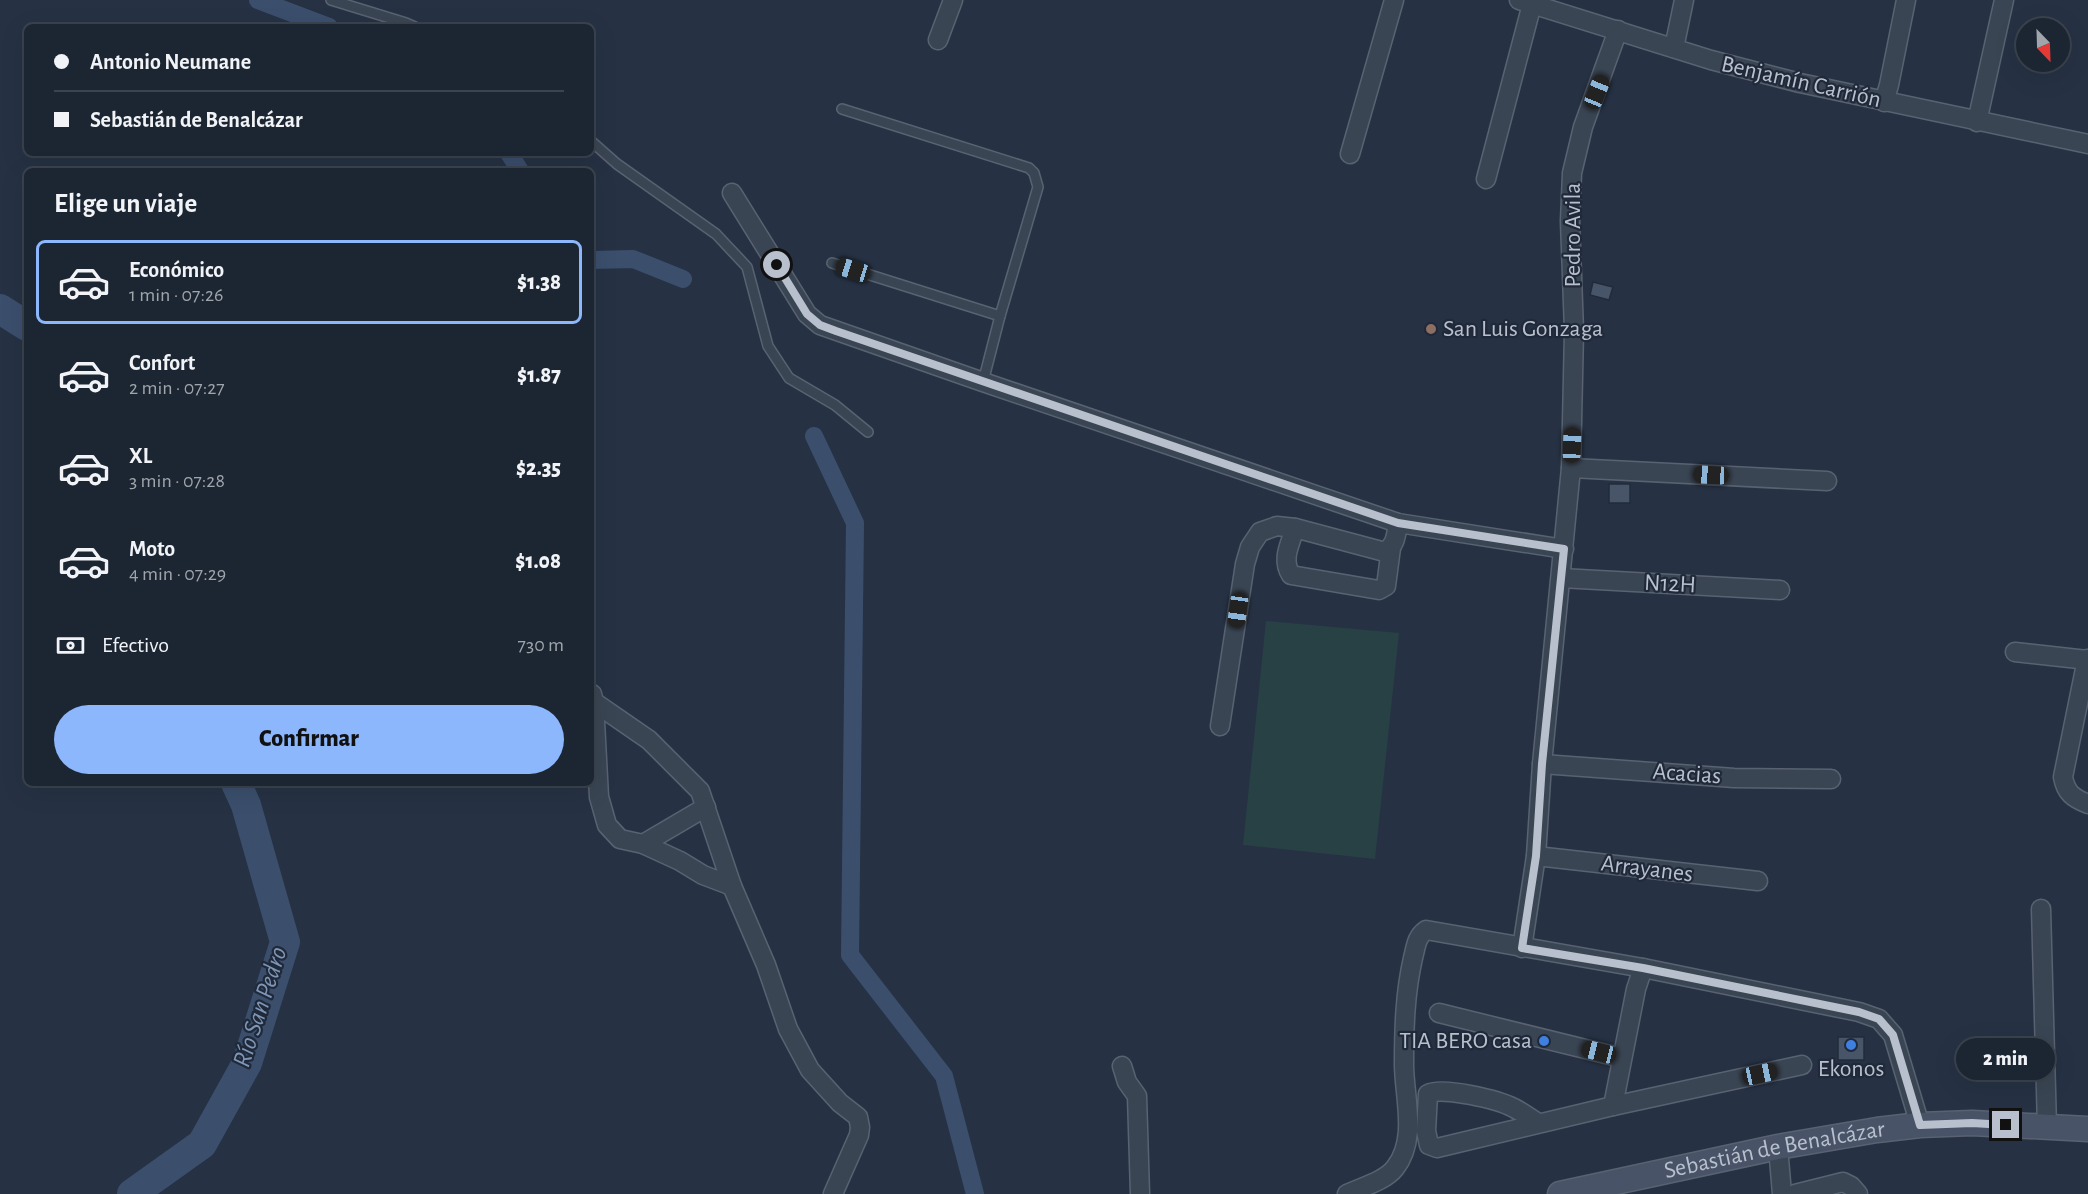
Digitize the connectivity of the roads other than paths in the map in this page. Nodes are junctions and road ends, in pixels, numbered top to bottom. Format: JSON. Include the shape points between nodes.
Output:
{"nodes":[{"id":1,"x":331,"y":0,"type":"edge"},
{"id":2,"x":953,"y":0,"type":"edge"},
{"id":3,"x":1394,"y":0,"type":"edge"},
{"id":4,"x":1683,"y":0,"type":"edge"},
{"id":5,"x":1906,"y":0,"type":"edge"},
{"id":6,"x":2004,"y":0,"type":"edge"},
{"id":7,"x":1526,"y":2,"type":"edge"},
{"id":8,"x":410,"y":24,"type":"edge"},
{"id":9,"x":1618,"y":30,"type":"junction"},
{"id":10,"x":938,"y":40,"type":"dead end"},
{"id":11,"x":1674,"y":48,"type":"junction"},
{"id":12,"x":1884,"y":102,"type":"junction"},
{"id":13,"x":842,"y":109,"type":"dead end"},
{"id":14,"x":1977,"y":122,"type":"junction"},
{"id":15,"x":594,"y":144,"type":"edge"},
{"id":16,"x":2088,"y":144,"type":"edge"},
{"id":17,"x":1350,"y":154,"type":"dead end"},
{"id":18,"x":1486,"y":179,"type":"dead end"},
{"id":19,"x":732,"y":193,"type":"dead end"},
{"id":20,"x":832,"y":263,"type":"dead end"},
{"id":21,"x":1000,"y":316,"type":"junction"},
{"id":22,"x":983,"y":382,"type":"junction"},
{"id":23,"x":868,"y":432,"type":"dead end"},
{"id":24,"x":1571,"y":468,"type":"junction"},
{"id":25,"x":1827,"y":481,"type":"dead end"},
{"id":26,"x":1398,"y":523,"type":"junction"},
{"id":27,"x":1295,"y":528,"type":"junction"},
{"id":28,"x":1391,"y":548,"type":"junction"},
{"id":29,"x":1564,"y":549,"type":"junction"},
{"id":30,"x":1561,"y":578,"type":"junction"},
{"id":31,"x":1780,"y":590,"type":"dead end"},
{"id":32,"x":2015,"y":652,"type":"dead end"},
{"id":33,"x":2087,"y":659,"type":"edge"},
{"id":34,"x":594,"y":699,"type":"edge"},
{"id":35,"x":594,"y":726,"type":"edge"},
{"id":36,"x":1220,"y":726,"type":"dead end"},
{"id":37,"x":1542,"y":764,"type":"junction"},
{"id":38,"x":1831,"y":779,"type":"dead end"},
{"id":39,"x":2088,"y":804,"type":"edge"},
{"id":40,"x":706,"y":807,"type":"junction"},
{"id":41,"x":643,"y":844,"type":"junction"},
{"id":42,"x":1536,"y":856,"type":"junction"},
{"id":43,"x":1758,"y":881,"type":"dead end"},
{"id":44,"x":732,"y":886,"type":"junction"},
{"id":45,"x":2041,"y":909,"type":"dead end"},
{"id":46,"x":1522,"y":948,"type":"junction"},
{"id":47,"x":1643,"y":968,"type":"junction"},
{"id":48,"x":1439,"y":1012,"type":"dead end"},
{"id":49,"x":1622,"y":1058,"type":"junction"},
{"id":50,"x":1802,"y":1065,"type":"dead end"},
{"id":51,"x":1122,"y":1066,"type":"dead end"},
{"id":52,"x":1613,"y":1106,"type":"junction"},
{"id":53,"x":1538,"y":1123,"type":"junction"},
{"id":54,"x":1920,"y":1125,"type":"junction"},
{"id":55,"x":2047,"y":1127,"type":"junction"},
{"id":56,"x":2088,"y":1129,"type":"edge"},
{"id":57,"x":1778,"y":1147,"type":"junction"},
{"id":58,"x":832,"y":1194,"type":"edge"},
{"id":59,"x":1140,"y":1194,"type":"edge"},
{"id":60,"x":1347,"y":1194,"type":"edge"},
{"id":61,"x":1560,"y":1194,"type":"edge"},
{"id":62,"x":1782,"y":1194,"type":"edge"},
{"id":63,"x":1795,"y":1194,"type":"edge"},
{"id":64,"x":1857,"y":1194,"type":"edge"}],
"edges":[{"from":1,"to":8,"type":"lane"},
{"from":2,"to":10,"type":"street"},
{"from":3,"to":17,"type":"street"},
{"from":4,"to":11,"type":"street"},
{"from":5,"to":12,"type":"street"},
{"from":6,"to":14,"type":"street"},
{"from":7,"to":9,"type":"street","name":"Benjamín Carrión"},
{"from":7,"to":18,"type":"street"},
{"from":9,"to":11,"type":"street","name":"Benjamín Carrión"},
{"from":9,"to":24,"type":"street","name":"Pedro Avila","via":[[1583,127],[1572,173]]},
{"from":11,"to":12,"type":"street","name":"Benjamín Carrión"},
{"from":12,"to":14,"type":"street","name":"Benjamín Carrión"},
{"from":13,"to":21,"type":"lane","via":[[1029,168],[1034,174],[1038,187]]},
{"from":14,"to":16,"type":"street","name":"Benjamín Carrión"},
{"from":15,"to":23,"type":"lane","via":[[724,242],[747,267],[768,346],[789,378],[835,405]]},
{"from":19,"to":22,"type":"street","via":[[807,314],[820,325]]},
{"from":20,"to":21,"type":"lane"},
{"from":21,"to":22,"type":"lane"},
{"from":22,"to":26,"type":"street"},
{"from":24,"to":25,"type":"street"},
{"from":24,"to":29,"type":"street","name":"Pedro Avila"},
{"from":26,"to":28,"type":"street"},
{"from":26,"to":29,"type":"street"},
{"from":27,"to":28,"type":"street","via":[[1385,552]]},
{"from":27,"to":28,"type":"street","via":[[1286,557],[1292,575],[1379,590],[1386,586]]},
{"from":27,"to":36,"type":"street","via":[[1277,525],[1260,532],[1250,547]]},
{"from":29,"to":30,"type":"street","name":"Pedro Avila"},
{"from":30,"to":31,"type":"street","name":"N12H"},
{"from":30,"to":37,"type":"street","name":"Pedro Avila"},
{"from":32,"to":33,"type":"street"},
{"from":33,"to":39,"type":"street","via":[[2063,777],[2068,793]]},
{"from":34,"to":40,"type":"street","via":[[649,740],[700,791]]},
{"from":35,"to":41,"type":"street","via":[[599,797],[607,825],[620,840]]},
{"from":37,"to":38,"type":"street","name":"Acacias","via":[[1734,778]]},
{"from":37,"to":42,"type":"street","name":"Pedro Avila"},
{"from":40,"to":41,"type":"street"},
{"from":40,"to":44,"type":"street"},
{"from":41,"to":44,"type":"street"},
{"from":42,"to":43,"type":"street","name":"Arrayanes"},
{"from":42,"to":46,"type":"street","name":"Pedro Avila"},
{"from":44,"to":58,"type":"street","via":[[788,1029],[810,1070],[858,1117],[859,1135]]},
{"from":45,"to":55,"type":"street"},
{"from":46,"to":47,"type":"street","name":"Sebastián de Benalcázar"},
{"from":46,"to":60,"type":"street","name":"Sebastián de Benalcázar","via":[[1426,930],[1419,934],[1405,1007],[1406,1141],[1394,1169]]},
{"from":47,"to":49,"type":"street"},
{"from":47,"to":54,"type":"street","name":"Sebastián de Benalcázar","via":[[1879,1019],[1893,1035]]},
{"from":48,"to":49,"type":"street"},
{"from":49,"to":52,"type":"street"},
{"from":50,"to":52,"type":"street"},
{"from":51,"to":59,"type":"street","via":[[1137,1096]]},
{"from":52,"to":53,"type":"street"},
{"from":53,"to":53,"type":"street","via":[[1433,1147],[1426,1131],[1428,1094],[1456,1093],[1499,1102]]},
{"from":54,"to":55,"type":"main road","name":"Sebastián de Benalcázar"},
{"from":54,"to":57,"type":"main road","name":"Sebastián de Benalcázar"},
{"from":55,"to":56,"type":"main road","name":"Sebastián de Benalcázar"},
{"from":57,"to":61,"type":"main road","name":"Sebastián de Benalcázar"},
{"from":57,"to":62,"type":"street"},
{"from":63,"to":64,"type":"street","via":[[1842,1182]]}]}
